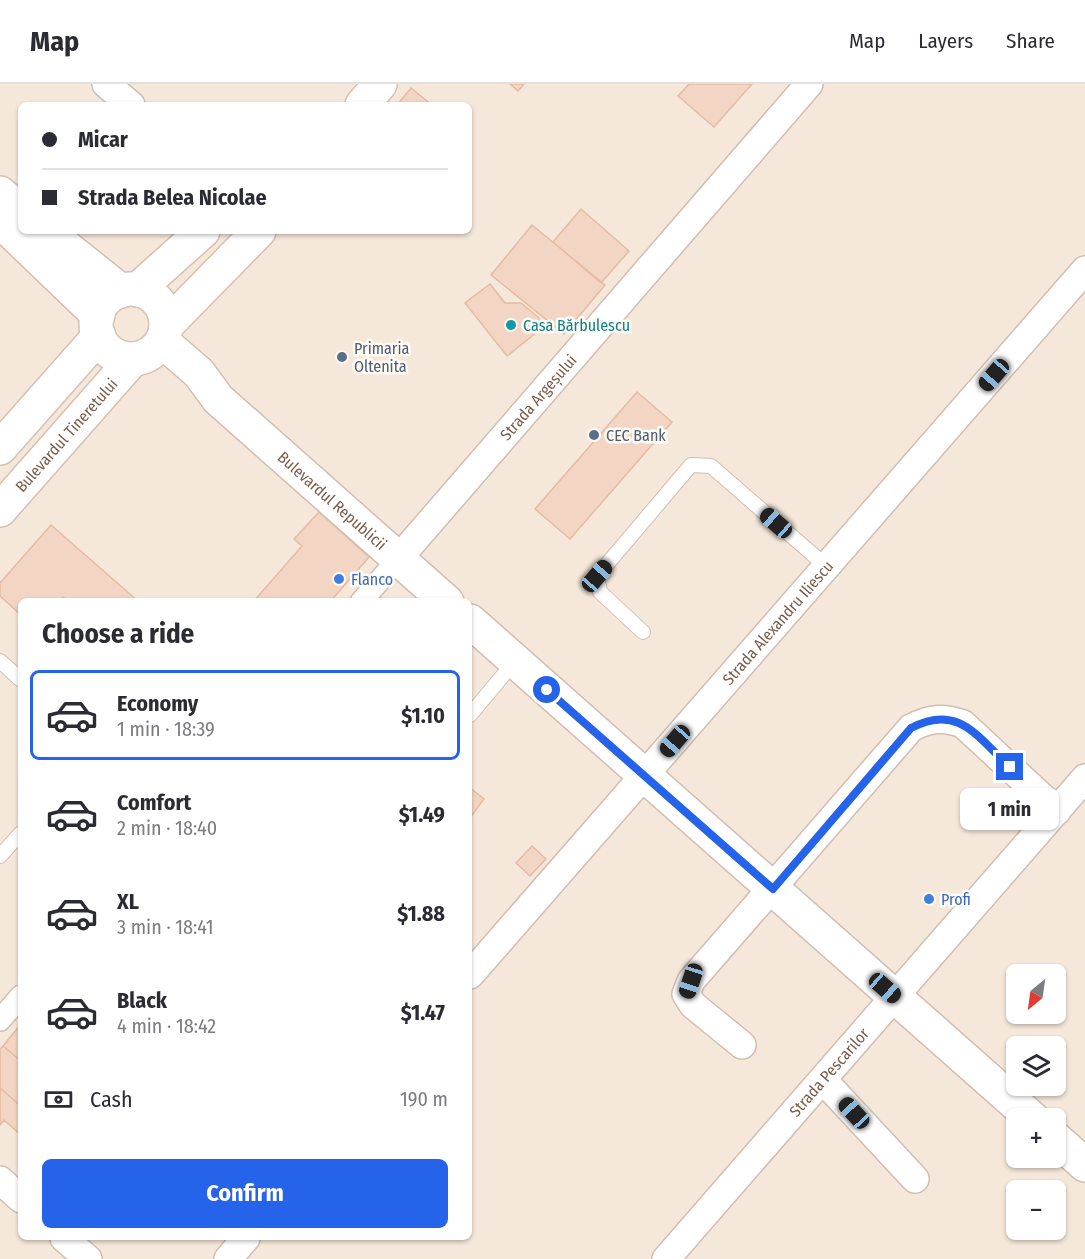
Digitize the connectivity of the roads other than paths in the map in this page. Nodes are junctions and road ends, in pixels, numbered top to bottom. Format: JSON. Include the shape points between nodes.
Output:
{"nodes":[{"id":1,"x":380,"y":84,"type":"edge"},
{"id":2,"x":809,"y":84,"type":"edge"},
{"id":3,"x":365,"y":102,"type":"edge"},
{"id":4,"x":0,"y":193,"type":"edge"},
{"id":5,"x":18,"y":208,"type":"edge"},
{"id":6,"x":0,"y":221,"type":"edge"},
{"id":7,"x":50,"y":234,"type":"edge"},
{"id":8,"x":199,"y":234,"type":"edge"},
{"id":9,"x":256,"y":234,"type":"edge"},
{"id":10,"x":1085,"y":270,"type":"edge"},
{"id":11,"x":129,"y":290,"type":"junction"},
{"id":12,"x":98,"y":326,"type":"junction"},
{"id":13,"x":152,"y":346,"type":"junction"},
{"id":14,"x":0,"y":448,"type":"edge"},
{"id":15,"x":0,"y":510,"type":"edge"},
{"id":16,"x":398,"y":559,"type":"junction"},
{"id":17,"x":825,"y":566,"type":"junction"},
{"id":18,"x":364,"y":598,"type":"edge"},
{"id":19,"x":442,"y":598,"type":"edge"},
{"id":20,"x":472,"y":623,"type":"edge"},
{"id":21,"x":643,"y":632,"type":"dead end"},
{"id":22,"x":515,"y":661,"type":"junction"},
{"id":23,"x":2,"y":667,"type":"edge"},
{"id":24,"x":18,"y":678,"type":"edge"},
{"id":25,"x":472,"y":713,"type":"edge"},
{"id":26,"x":645,"y":776,"type":"junction"},
{"id":27,"x":1085,"y":778,"type":"edge"},
{"id":28,"x":1057,"y":810,"type":"junction"},
{"id":29,"x":18,"y":836,"type":"edge"},
{"id":30,"x":0,"y":856,"type":"edge"},
{"id":31,"x":773,"y":889,"type":"junction"},
{"id":32,"x":472,"y":973,"type":"edge"},
{"id":33,"x":895,"y":997,"type":"junction"},
{"id":34,"x":18,"y":999,"type":"edge"},
{"id":35,"x":0,"y":1020,"type":"edge"},
{"id":36,"x":742,"y":1045,"type":"dead end"},
{"id":37,"x":823,"y":1080,"type":"junction"},
{"id":38,"x":1021,"y":1108,"type":"edge"},
{"id":39,"x":1066,"y":1148,"type":"edge"},
{"id":40,"x":1085,"y":1165,"type":"edge"},
{"id":41,"x":915,"y":1179,"type":"dead end"},
{"id":42,"x":0,"y":1180,"type":"edge"},
{"id":43,"x":18,"y":1196,"type":"edge"},
{"id":44,"x":66,"y":1240,"type":"edge"},
{"id":45,"x":244,"y":1240,"type":"edge"},
{"id":46,"x":88,"y":1259,"type":"edge"},
{"id":47,"x":228,"y":1259,"type":"edge"},
{"id":48,"x":666,"y":1259,"type":"edge"}],
"edges":[{"from":1,"to":3,"type":"street"},
{"from":2,"to":16,"type":"street","name":"Strada Argeșului"},
{"from":4,"to":5,"type":"street"},
{"from":6,"to":12,"type":"street"},
{"from":7,"to":11,"type":"street"},
{"from":8,"to":11,"type":"street"},
{"from":9,"to":13,"type":"street","name":"Bulevardul Tineretului"},
{"from":10,"to":17,"type":"street","name":"Strada Alexandru Iliescu"},
{"from":11,"to":12,"type":"street","via":[[106,300]]},
{"from":11,"to":13,"type":"street","via":[[147,292],[165,316]]},
{"from":12,"to":13,"type":"street","via":[[104,346],[122,358]]},
{"from":12,"to":14,"type":"street"},
{"from":13,"to":15,"type":"street","name":"Bulevardul Tineretului"},
{"from":13,"to":16,"type":"street","name":"Bulevardul Republicii","via":[[185,383],[218,399]]},
{"from":16,"to":18,"type":"street","name":"Strada Argeșului"},
{"from":16,"to":19,"type":"street","name":"Bulevardul Republicii"},
{"from":17,"to":21,"type":"lane","via":[[711,466],[692,465],[597,576],[600,592]]},
{"from":17,"to":26,"type":"street","name":"Strada Alexandru Iliescu"},
{"from":20,"to":22,"type":"street"},
{"from":22,"to":25,"type":"lane"},
{"from":22,"to":26,"type":"street"},
{"from":23,"to":24,"type":"lane"},
{"from":26,"to":31,"type":"street"},
{"from":26,"to":32,"type":"street","name":"Strada Alexandru Iliescu"},
{"from":27,"to":28,"type":"street","name":"Strada Pescarilor"},
{"from":28,"to":31,"type":"street","via":[[963,723],[947,718],[927,720],[911,728]]},
{"from":28,"to":33,"type":"street","name":"Strada Pescarilor"},
{"from":29,"to":30,"type":"lane"},
{"from":31,"to":33,"type":"street"},
{"from":31,"to":36,"type":"street","via":[[691,981],[686,994],[693,1005]]},
{"from":33,"to":37,"type":"street","name":"Strada Pescarilor"},
{"from":33,"to":38,"type":"street"},
{"from":34,"to":35,"type":"street"},
{"from":37,"to":41,"type":"street"},
{"from":37,"to":48,"type":"street","name":"Strada Pescarilor"},
{"from":39,"to":40,"type":"street"},
{"from":42,"to":43,"type":"street"},
{"from":44,"to":46,"type":"street"},
{"from":45,"to":47,"type":"street"}]}
